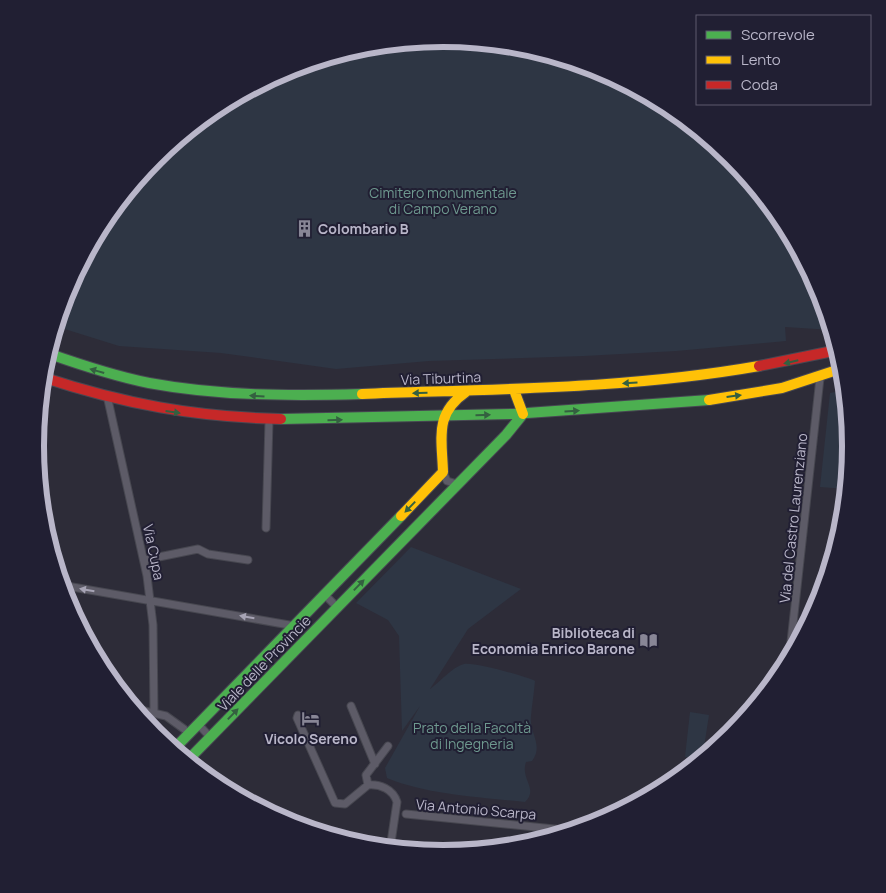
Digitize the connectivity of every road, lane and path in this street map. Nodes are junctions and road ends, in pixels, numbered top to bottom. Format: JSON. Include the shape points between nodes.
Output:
{"nodes":[{"id":1,"x":831,"y":352,"type":"edge"},
{"id":2,"x":54,"y":355,"type":"edge"},
{"id":3,"x":835,"y":371,"type":"edge"},
{"id":4,"x":836,"y":377,"type":"edge"},
{"id":5,"x":820,"y":378,"type":"junction"},
{"id":6,"x":49,"y":380,"type":"edge"},
{"id":7,"x":469,"y":390,"type":"junction"},
{"id":8,"x":514,"y":390,"type":"junction"},
{"id":9,"x":108,"y":400,"type":"junction"},
{"id":10,"x":523,"y":414,"type":"junction"},
{"id":11,"x":443,"y":416,"type":"junction"},
{"id":12,"x":269,"y":421,"type":"junction"},
{"id":13,"x":443,"y":472,"type":"junction"},
{"id":14,"x":457,"y":484,"type":"junction"},
{"id":15,"x":266,"y":528,"type":"dead end"},
{"id":16,"x":144,"y":560,"type":"junction"},
{"id":17,"x":248,"y":560,"type":"dead end"},
{"id":18,"x":69,"y":586,"type":"edge"},
{"id":19,"x":325,"y":595,"type":"junction"},
{"id":20,"x":151,"y":601,"type":"junction"},
{"id":21,"x":337,"y":607,"type":"junction"},
{"id":22,"x":295,"y":626,"type":"junction"},
{"id":23,"x":791,"y":642,"type":"edge"},
{"id":24,"x":351,"y":706,"type":"dead end"},
{"id":25,"x":143,"y":710,"type":"edge"},
{"id":26,"x":154,"y":712,"type":"junction"},
{"id":27,"x":298,"y":715,"type":"dead end"},
{"id":28,"x":199,"y":725,"type":"junction"},
{"id":29,"x":184,"y":729,"type":"dead end"},
{"id":30,"x":210,"y":737,"type":"junction"},
{"id":31,"x":178,"y":745,"type":"edge"},
{"id":32,"x":388,"y":746,"type":"dead end"},
{"id":33,"x":191,"y":756,"type":"edge"},
{"id":34,"x":375,"y":764,"type":"junction"},
{"id":35,"x":368,"y":785,"type":"junction"},
{"id":36,"x":406,"y":814,"type":"dead end"},
{"id":37,"x":556,"y":829,"type":"edge"},
{"id":38,"x":391,"y":842,"type":"edge"}],
"edges":[{"from":1,"to":8,"type":"main road","name":"Via Tiburtina","one_way":true,"via":[[766,367],[692,377]]},
{"from":7,"to":2,"type":"main road","name":"Via Tiburtina","one_way":true,"via":[[290,396],[207,392],[112,375]]},
{"from":3,"to":5,"type":"main road"},
{"from":4,"to":5,"type":"main road"},
{"from":10,"to":5,"type":"main road","one_way":true,"via":[[686,402],[770,391]]},
{"from":5,"to":23,"type":"street","name":"Via del Castro Laurenziano"},
{"from":6,"to":9,"type":"main road"},
{"from":7,"to":8,"type":"main road","name":"Via Tiburtina"},
{"from":7,"to":11,"type":"main road","via":[[448,404]]},
{"from":8,"to":10,"type":"main road"},
{"from":9,"to":12,"type":"main road","one_way":true,"via":[[193,414]]},
{"from":9,"to":16,"type":"street","name":"Via Cupa"},
{"from":11,"to":10,"type":"main road","one_way":true},
{"from":10,"to":14,"type":"main road","name":"Viale delle Provincie"},
{"from":12,"to":11,"type":"main road","one_way":true},
{"from":11,"to":13,"type":"main road"},
{"from":12,"to":15,"type":"street"},
{"from":13,"to":14,"type":"street","via":[[447,480]]},
{"from":13,"to":19,"type":"main road","name":"Viale delle Provincie","one_way":true},
{"from":21,"to":14,"type":"main road","name":"Viale delle Provincie","one_way":true},
{"from":16,"to":17,"type":"street","via":[[198,549],[208,554]]},
{"from":16,"to":20,"type":"street","name":"Via Cupa"},
{"from":20,"to":18,"type":"street","one_way":true},
{"from":19,"to":21,"type":"street"},
{"from":19,"to":22,"type":"main road","name":"Viale delle Provincie"},
{"from":22,"to":20,"type":"street","one_way":true},
{"from":20,"to":26,"type":"street","name":"Via Cupa"},
{"from":30,"to":21,"type":"main road","name":"Viale delle Provincie","one_way":true},
{"from":22,"to":28,"type":"main road","name":"Viale delle Provincie"},
{"from":24,"to":34,"type":"street"},
{"from":25,"to":26,"type":"street"},
{"from":26,"to":29,"type":"street","via":[[170,718]]},
{"from":27,"to":35,"type":"street","via":[[329,791],[338,805],[345,804]]},
{"from":28,"to":30,"type":"street"},
{"from":28,"to":31,"type":"main road","name":"Viale delle Provincie"},
{"from":30,"to":33,"type":"main road","name":"Viale delle Provincie"},
{"from":32,"to":34,"type":"street"},
{"from":34,"to":35,"type":"street","via":[[366,775]]},
{"from":35,"to":38,"type":"street","via":[[380,786],[395,796]]},
{"from":36,"to":37,"type":"street","name":"Via Antonio Scarpa"}]}
